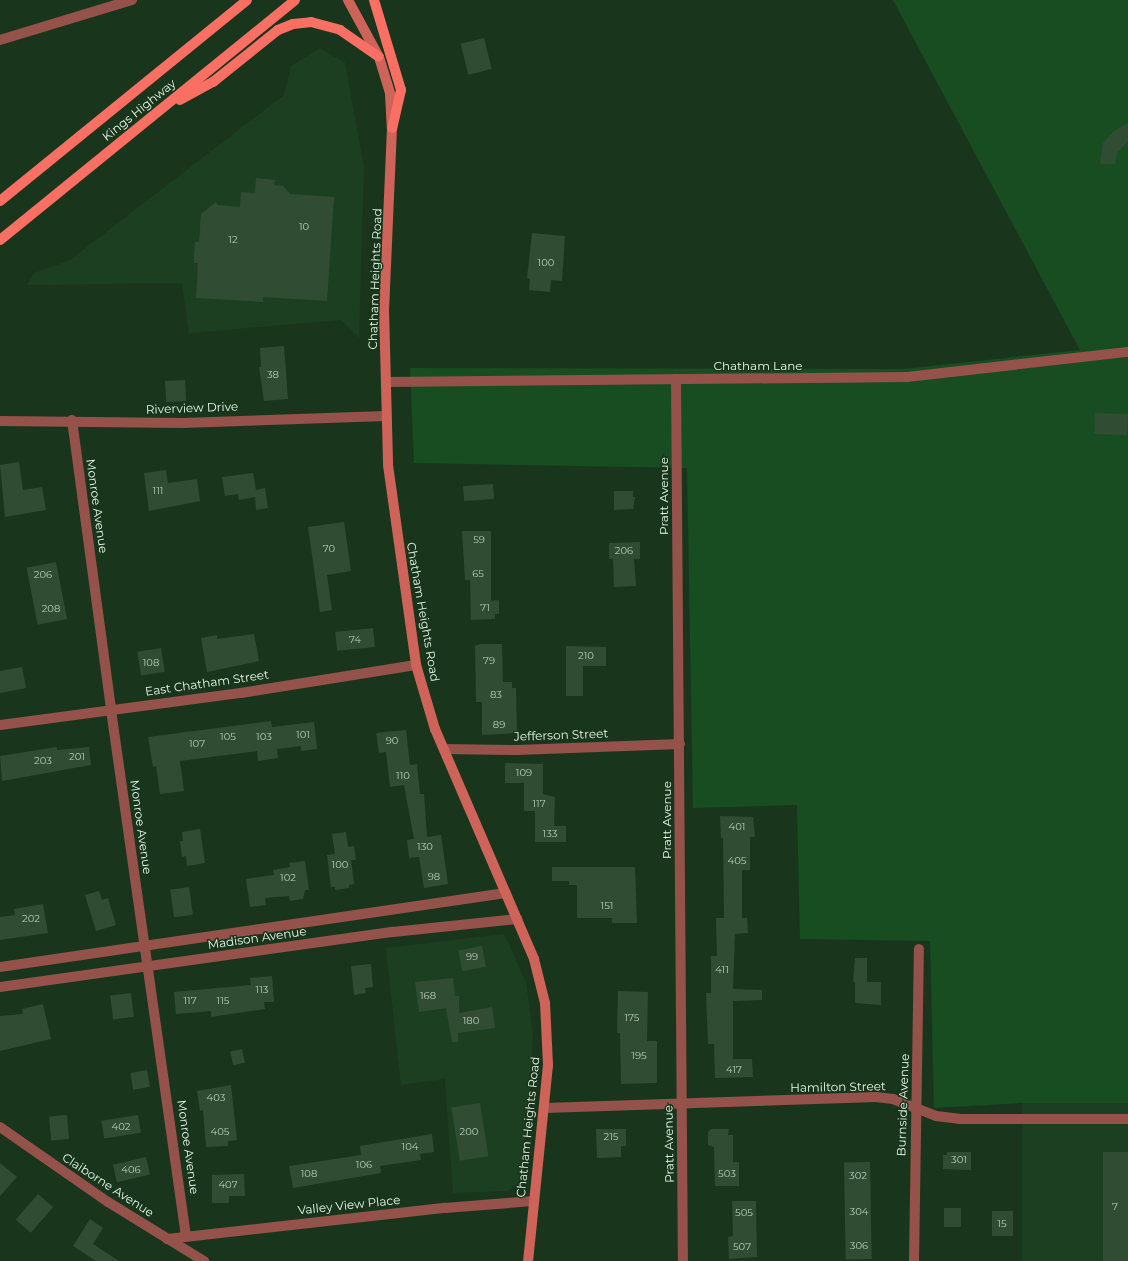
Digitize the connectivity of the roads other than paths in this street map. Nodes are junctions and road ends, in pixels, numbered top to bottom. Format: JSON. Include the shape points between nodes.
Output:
{"nodes":[{"id":1,"x":132,"y":0,"type":"edge"},
{"id":2,"x":247,"y":0,"type":"edge"},
{"id":3,"x":295,"y":0,"type":"edge"},
{"id":4,"x":348,"y":0,"type":"edge"},
{"id":5,"x":374,"y":0,"type":"edge"},
{"id":6,"x":0,"y":40,"type":"edge"},
{"id":7,"x":379,"y":57,"type":"junction"},
{"id":8,"x":157,"y":112,"type":"junction"},
{"id":9,"x":392,"y":128,"type":"junction"},
{"id":10,"x":0,"y":201,"type":"edge"},
{"id":11,"x":0,"y":240,"type":"edge"},
{"id":12,"x":1128,"y":352,"type":"edge"},
{"id":13,"x":676,"y":379,"type":"junction"},
{"id":14,"x":386,"y":382,"type":"junction"},
{"id":15,"x":386,"y":416,"type":"junction"},
{"id":16,"x":72,"y":420,"type":"junction"},
{"id":17,"x":0,"y":421,"type":"edge"},
{"id":18,"x":416,"y":665,"type":"junction"},
{"id":19,"x":111,"y":710,"type":"junction"},
{"id":20,"x":0,"y":725,"type":"edge"},
{"id":21,"x":680,"y":744,"type":"junction"},
{"id":22,"x":444,"y":749,"type":"junction"},
{"id":23,"x":506,"y":893,"type":"junction"},
{"id":24,"x":517,"y":919,"type":"junction"},
{"id":25,"x":145,"y":945,"type":"junction"},
{"id":26,"x":919,"y":949,"type":"dead end"},
{"id":27,"x":0,"y":967,"type":"edge"},
{"id":28,"x":148,"y":967,"type":"junction"},
{"id":29,"x":0,"y":987,"type":"edge"},
{"id":30,"x":681,"y":1105,"type":"junction"},
{"id":31,"x":545,"y":1108,"type":"junction"},
{"id":32,"x":916,"y":1108,"type":"junction"},
{"id":33,"x":1128,"y":1119,"type":"edge"},
{"id":34,"x":0,"y":1127,"type":"edge"},
{"id":35,"x":533,"y":1201,"type":"junction"},
{"id":36,"x":186,"y":1236,"type":"junction"},
{"id":37,"x":167,"y":1239,"type":"junction"},
{"id":38,"x":204,"y":1261,"type":"edge"},
{"id":39,"x":528,"y":1261,"type":"edge"},
{"id":40,"x":683,"y":1261,"type":"edge"},
{"id":41,"x":914,"y":1261,"type":"edge"}],
"edges":[{"from":1,"to":6,"type":"street"},
{"from":2,"to":10,"type":"main road","name":"Kings Highway"},
{"from":3,"to":8,"type":"main road","name":"Kings Highway"},
{"from":4,"to":7,"type":"main road","name":"Chatham Heights Road"},
{"from":5,"to":9,"type":"main road","via":[[401,90]]},
{"from":7,"to":8,"type":"main road","via":[[340,30],[311,22],[293,24],[278,30],[213,82]]},
{"from":7,"to":9,"type":"main road","name":"Chatham Heights Road","via":[[390,94]]},
{"from":8,"to":11,"type":"main road","name":"Kings Highway"},
{"from":9,"to":14,"type":"main road","name":"Chatham Heights Road","via":[[384,309]]},
{"from":12,"to":13,"type":"street","name":"Chatham Lane","via":[[914,376]]},
{"from":13,"to":14,"type":"street","name":"Chatham Lane"},
{"from":13,"to":21,"type":"street","name":"Pratt Avenue"},
{"from":14,"to":15,"type":"main road","name":"Chatham Heights Road"},
{"from":15,"to":16,"type":"street","name":"Riverview Drive","via":[[177,423]]},
{"from":15,"to":18,"type":"main road","name":"Chatham Heights Road","via":[[388,465]]},
{"from":16,"to":17,"type":"street","name":"Riverview Drive"},
{"from":16,"to":19,"type":"street","name":"Monroe Avenue"},
{"from":18,"to":19,"type":"street","name":"East Chatham Street"},
{"from":18,"to":22,"type":"main road","name":"Chatham Heights Road"},
{"from":19,"to":20,"type":"street","name":"East Chatham Street"},
{"from":19,"to":25,"type":"street","name":"Monroe Avenue"},
{"from":21,"to":22,"type":"street","name":"Jefferson Street","via":[[516,750]]},
{"from":21,"to":30,"type":"street","name":"Pratt Avenue"},
{"from":22,"to":23,"type":"main road","name":"Chatham Heights Road"},
{"from":23,"to":24,"type":"main road","name":"Chatham Heights Road"},
{"from":23,"to":25,"type":"street","name":"Madison Avenue"},
{"from":24,"to":28,"type":"street","name":"Madison Avenue","via":[[393,932]]},
{"from":24,"to":31,"type":"main road","name":"Chatham Heights Road","via":[[534,959],[545,1004],[549,1036]]},
{"from":25,"to":27,"type":"street","name":"Madison Avenue"},
{"from":25,"to":28,"type":"street","name":"Monroe Avenue"},
{"from":26,"to":32,"type":"street","name":"Burnside Avenue"},
{"from":28,"to":29,"type":"street","name":"Madison Avenue"},
{"from":28,"to":36,"type":"street","name":"Monroe Avenue"},
{"from":30,"to":31,"type":"street","name":"Hamilton Street"},
{"from":30,"to":32,"type":"street","name":"Hamilton Street","via":[[876,1097],[893,1099]]},
{"from":30,"to":40,"type":"street","name":"Pratt Avenue"},
{"from":31,"to":35,"type":"main road","name":"Chatham Heights Road"},
{"from":32,"to":33,"type":"street","name":"Hamilton Street","via":[[936,1116],[959,1119]]},
{"from":32,"to":41,"type":"street","name":"Burnside Avenue"},
{"from":34,"to":37,"type":"street","name":"Claiborne Avenue","via":[[108,1202]]},
{"from":35,"to":36,"type":"street","name":"Valley View Place"},
{"from":35,"to":39,"type":"main road","name":"Chatham Heights Road"},
{"from":36,"to":37,"type":"street","name":"Valley View Place"},
{"from":37,"to":38,"type":"street","name":"Claiborne Avenue"}]}
